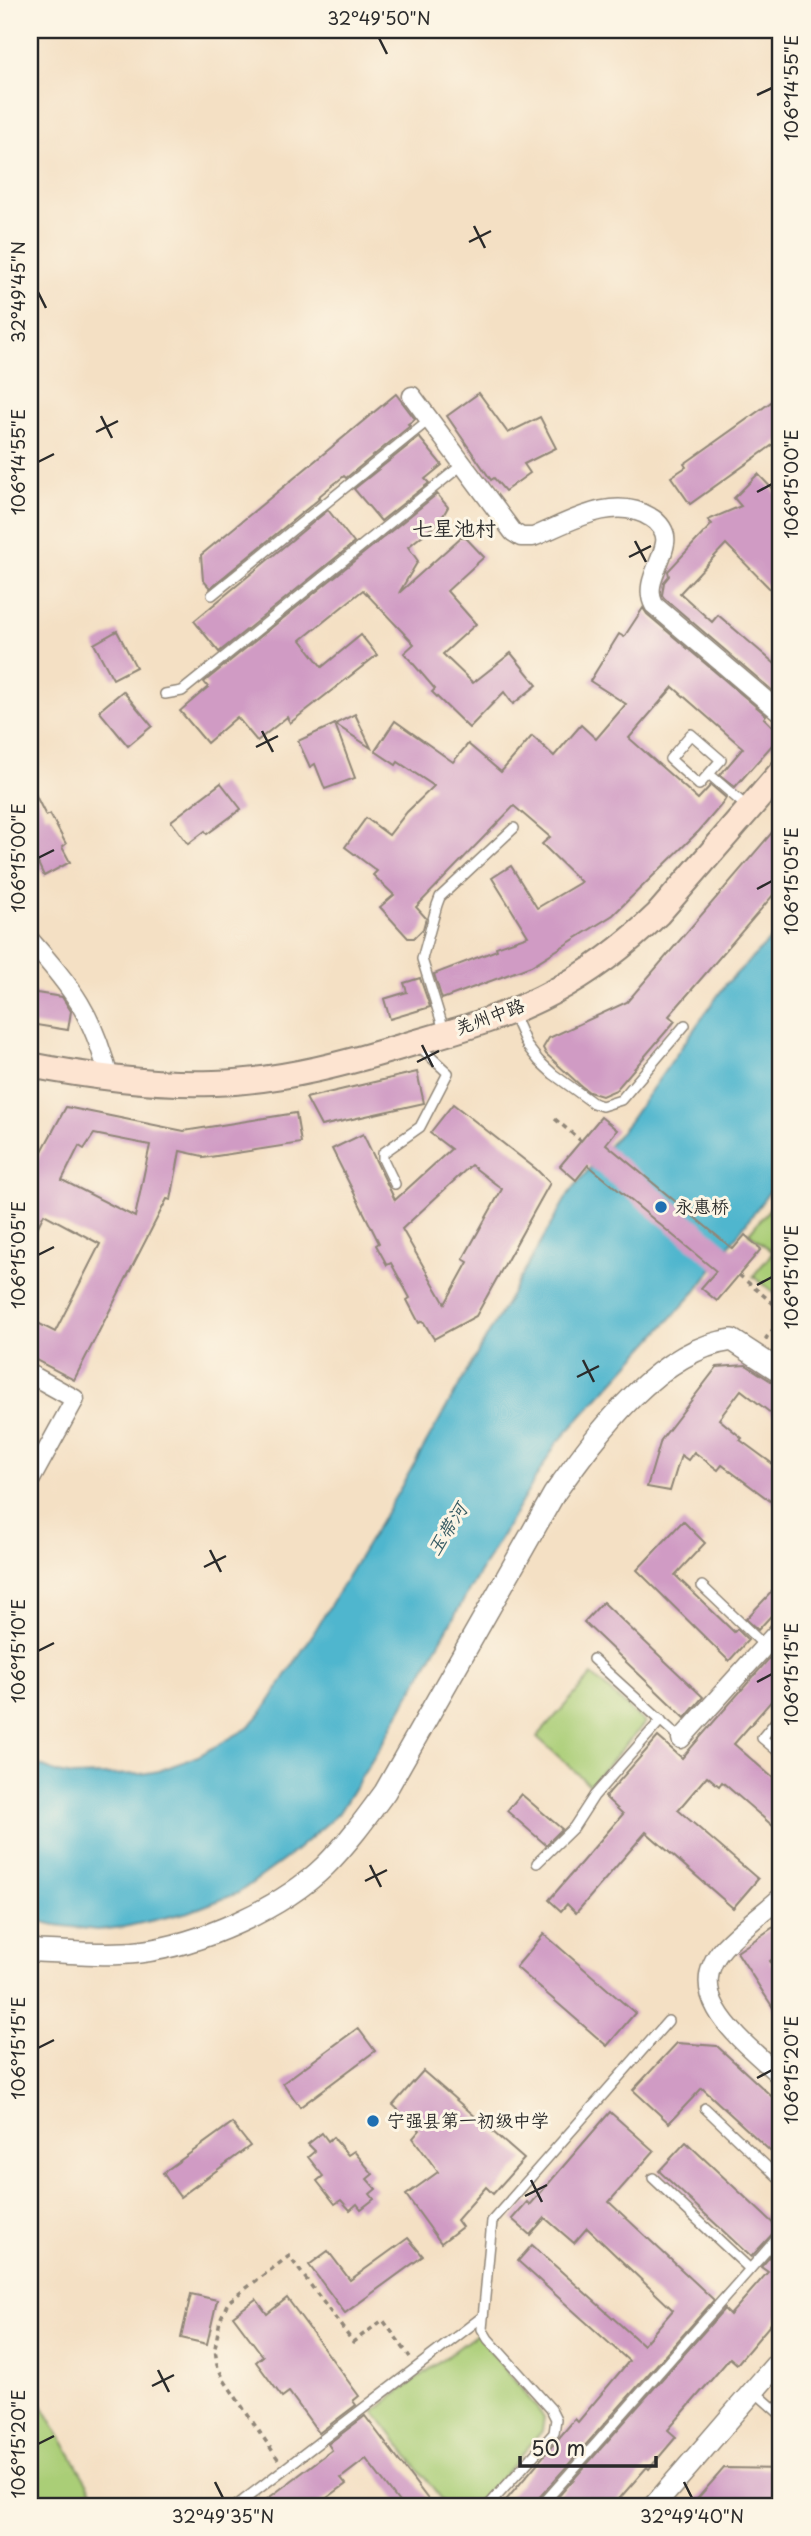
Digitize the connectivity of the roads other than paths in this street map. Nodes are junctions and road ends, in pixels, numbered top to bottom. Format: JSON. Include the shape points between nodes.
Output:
{"nodes":[{"id":1,"x":412,"y":396,"type":"dead end"},
{"id":2,"x":430,"y":419,"type":"junction"},
{"id":3,"x":463,"y":464,"type":"junction"},
{"id":4,"x":212,"y":595,"type":"dead end"},
{"id":5,"x":165,"y":694,"type":"dead end"},
{"id":6,"x":781,"y":713,"type":"edge"},
{"id":7,"x":781,"y":772,"type":"edge"},
{"id":8,"x":709,"y":774,"type":"junction"},
{"id":9,"x":750,"y":809,"type":"junction"},
{"id":10,"x":514,"y":828,"type":"dead end"},
{"id":11,"x":30,"y":940,"type":"edge"},
{"id":12,"x":511,"y":1011,"type":"junction"},
{"id":13,"x":685,"y":1025,"type":"dead end"},
{"id":14,"x":445,"y":1034,"type":"junction"},
{"id":15,"x":415,"y":1042,"type":"junction"},
{"id":16,"x":30,"y":1065,"type":"edge"},
{"id":17,"x":109,"y":1079,"type":"junction"},
{"id":18,"x":395,"y":1184,"type":"dead end"},
{"id":19,"x":781,"y":1372,"type":"edge"},
{"id":20,"x":30,"y":1374,"type":"edge"},
{"id":21,"x":30,"y":1481,"type":"edge"},
{"id":22,"x":702,"y":1586,"type":"dead end"},
{"id":23,"x":781,"y":1628,"type":"edge"},
{"id":24,"x":765,"y":1646,"type":"junction"},
{"id":25,"x":593,"y":1659,"type":"dead end"},
{"id":26,"x":781,"y":1715,"type":"edge"},
{"id":27,"x":660,"y":1720,"type":"junction"},
{"id":28,"x":681,"y":1739,"type":"joint"},
{"id":29,"x":781,"y":1755,"type":"edge"},
{"id":30,"x":537,"y":1863,"type":"dead end"},
{"id":31,"x":781,"y":1897,"type":"edge"},
{"id":32,"x":30,"y":1949,"type":"edge"},
{"id":33,"x":668,"y":2021,"type":"dead end"},
{"id":34,"x":781,"y":2077,"type":"edge"},
{"id":35,"x":705,"y":2108,"type":"dead end"},
{"id":36,"x":653,"y":2178,"type":"dead end"},
{"id":37,"x":781,"y":2180,"type":"edge"},
{"id":38,"x":781,"y":2234,"type":"edge"},
{"id":39,"x":750,"y":2269,"type":"junction"},
{"id":40,"x":482,"y":2317,"type":"junction"},
{"id":41,"x":781,"y":2359,"type":"edge"},
{"id":42,"x":753,"y":2391,"type":"junction"},
{"id":43,"x":781,"y":2415,"type":"edge"},
{"id":44,"x":236,"y":2506,"type":"edge"},
{"id":45,"x":488,"y":2506,"type":"edge"},
{"id":46,"x":541,"y":2506,"type":"edge"},
{"id":47,"x":654,"y":2506,"type":"edge"}],
"edges":[{"from":1,"to":2,"type":"street"},
{"from":2,"to":3,"type":"street"},
{"from":2,"to":4,"type":"lane"},
{"from":3,"to":5,"type":"lane","via":[[182,691]]},
{"from":3,"to":6,"type":"street","via":[[521,537],[533,537],[619,507],[657,521],[666,542],[650,589],[654,605]]},
{"from":7,"to":9,"type":"main road","name":"羌州中路"},
{"from":8,"to":8,"type":"lane","via":[[699,785],[670,759],[691,734],[721,760]]},
{"from":8,"to":9,"type":"lane"},
{"from":9,"to":12,"type":"main road","name":"羌州中路","via":[[658,914],[620,948],[553,992]]},
{"from":10,"to":14,"type":"lane","via":[[440,897],[437,905],[422,959]]},
{"from":11,"to":17,"type":"street","via":[[85,1009]]},
{"from":12,"to":13,"type":"lane","via":[[539,1061],[602,1106],[621,1100]]},
{"from":12,"to":14,"type":"main road","name":"羌州中路"},
{"from":14,"to":15,"type":"main road","name":"羌州中路"},
{"from":15,"to":17,"type":"main road","name":"羌州中路","via":[[256,1080],[167,1083]]},
{"from":15,"to":18,"type":"lane","via":[[448,1073],[420,1127],[383,1153]]},
{"from":16,"to":17,"type":"main road","name":"羌州中路"},
{"from":19,"to":32,"type":"street","via":[[732,1340],[716,1342],[659,1373],[629,1401],[554,1494],[385,1792],[310,1879],[242,1921],[188,1942],[136,1953]]},
{"from":20,"to":21,"type":"street","via":[[75,1399]]},
{"from":22,"to":24,"type":"lane"},
{"from":23,"to":24,"type":"street"},
{"from":24,"to":28,"type":"street"},
{"from":25,"to":27,"type":"lane"},
{"from":26,"to":29,"type":"lane","via":[[762,1738]]},
{"from":27,"to":28,"type":"lane"},
{"from":27,"to":30,"type":"lane","via":[[594,1796],[574,1827]]},
{"from":31,"to":34,"type":"street","via":[[723,1948],[710,1966],[707,1988],[727,2024]]},
{"from":33,"to":40,"type":"lane","via":[[492,2221]]},
{"from":35,"to":37,"type":"lane"},
{"from":36,"to":39,"type":"lane"},
{"from":38,"to":39,"type":"lane"},
{"from":39,"to":46,"type":"lane"},
{"from":40,"to":44,"type":"lane"},
{"from":40,"to":45,"type":"lane","via":[[488,2339],[556,2419],[554,2433]]},
{"from":41,"to":42,"type":"street"},
{"from":42,"to":43,"type":"lane"},
{"from":42,"to":47,"type":"street"}]}
